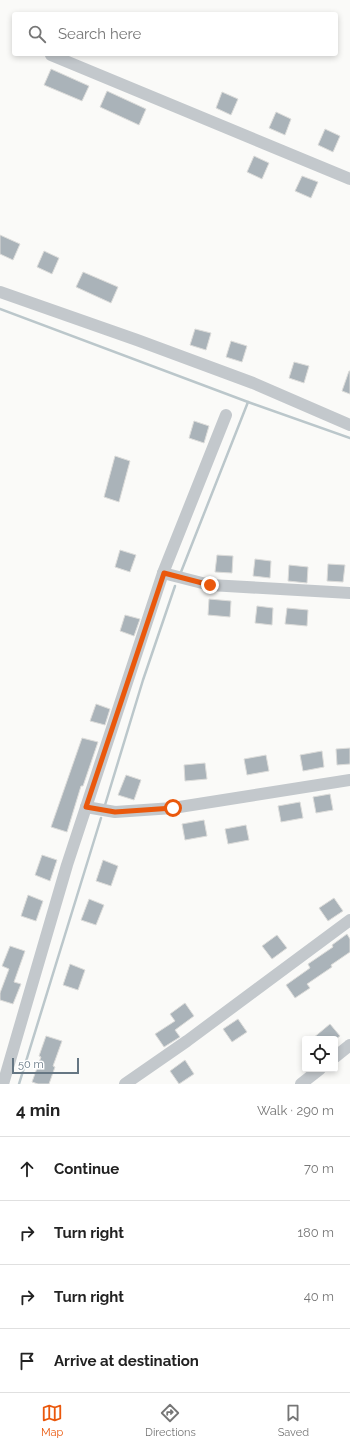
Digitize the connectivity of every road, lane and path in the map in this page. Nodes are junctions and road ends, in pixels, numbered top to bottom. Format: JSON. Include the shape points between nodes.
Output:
{"nodes":[{"id":1,"x":53,"y":56,"type":"edge"},
{"id":2,"x":350,"y":179,"type":"edge"},
{"id":3,"x":0,"y":292,"type":"edge"},
{"id":4,"x":226,"y":415,"type":"dead end"},
{"id":5,"x":350,"y":425,"type":"edge"},
{"id":6,"x":164,"y":573,"type":"junction"},
{"id":7,"x":350,"y":593,"type":"edge"},
{"id":8,"x":350,"y":780,"type":"edge"},
{"id":9,"x":86,"y":807,"type":"junction"},
{"id":10,"x":350,"y":920,"type":"edge"},
{"id":11,"x":349,"y":1047,"type":"edge"},
{"id":12,"x":338,"y":1055,"type":"edge"},
{"id":13,"x":316,"y":1072,"type":"edge"},
{"id":14,"x":3,"y":1084,"type":"edge"},
{"id":15,"x":125,"y":1084,"type":"edge"},
{"id":16,"x":301,"y":1084,"type":"edge"}],
"edges":[{"from":1,"to":2,"type":"street"},
{"from":3,"to":5,"type":"street","via":[[253,383]]},
{"from":4,"to":6,"type":"street"},
{"from":6,"to":7,"type":"street","via":[[210,585]]},
{"from":6,"to":9,"type":"street"},
{"from":8,"to":9,"type":"street","via":[[173,808],[115,812]]},
{"from":9,"to":14,"type":"street"},
{"from":10,"to":15,"type":"street"},
{"from":11,"to":12,"type":"street"},
{"from":13,"to":16,"type":"street"}]}
